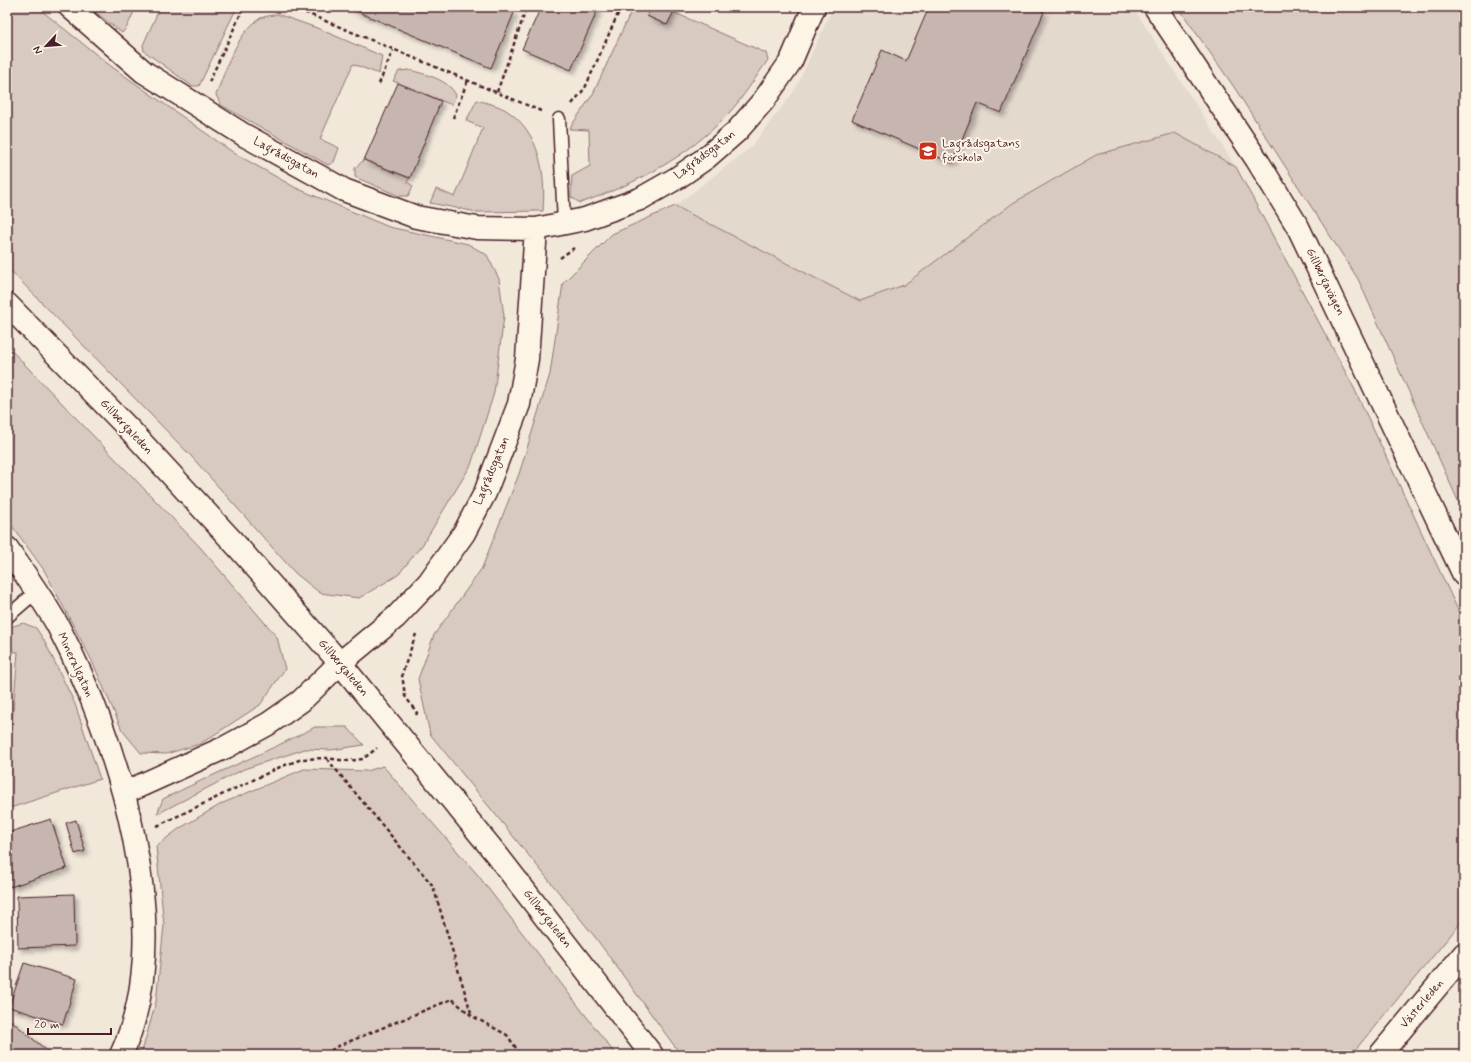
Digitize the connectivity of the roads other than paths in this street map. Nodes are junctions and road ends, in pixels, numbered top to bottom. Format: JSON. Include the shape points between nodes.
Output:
{"nodes":[{"id":1,"x":70,"y":7,"type":"edge"},
{"id":2,"x":814,"y":7,"type":"edge"},
{"id":3,"x":1154,"y":7,"type":"edge"},
{"id":4,"x":559,"y":119,"type":"road end"},
{"id":5,"x":564,"y":223,"type":"junction"},
{"id":6,"x":536,"y":229,"type":"junction"},
{"id":7,"x":7,"y":304,"type":"edge"},
{"id":8,"x":7,"y":548,"type":"edge"},
{"id":9,"x":1464,"y":575,"type":"edge"},
{"id":10,"x":36,"y":592,"type":"junction"},
{"id":11,"x":7,"y":617,"type":"edge"},
{"id":12,"x":340,"y":664,"type":"junction"},
{"id":13,"x":124,"y":793,"type":"junction"},
{"id":14,"x":1464,"y":954,"type":"edge"},
{"id":15,"x":121,"y":1055,"type":"edge"},
{"id":16,"x":652,"y":1055,"type":"edge"},
{"id":17,"x":1380,"y":1055,"type":"edge"}],
"edges":[{"from":1,"to":6,"type":"street","name":"Lagrådsgatan","via":[[144,72],[244,135],[344,190],[416,217],[477,228]]},
{"from":2,"to":5,"type":"street","name":"Lagrådsgatan","via":[[791,61],[764,100],[737,132],[706,158],[640,199],[585,219]]},
{"from":3,"to":9,"type":"street","name":"Gillbergavägen","via":[[1257,160],[1298,227]]},
{"from":4,"to":5,"type":"lane"},
{"from":5,"to":6,"type":"street","name":"Lagrådsgatan"},
{"from":6,"to":12,"type":"street","name":"Lagrådsgatan","via":[[527,359],[519,404],[485,493],[464,533],[429,582],[396,617]]},
{"from":7,"to":12,"type":"street","name":"Gillbergaleden","via":[[131,431],[237,546]]},
{"from":8,"to":10,"type":"street","name":"Mineralgatan"},
{"from":10,"to":11,"type":"lane"},
{"from":10,"to":13,"type":"street","name":"Mineralgatan","via":[[57,625],[88,691]]},
{"from":12,"to":13,"type":"street","via":[[301,701],[268,724],[226,747]]},
{"from":12,"to":16,"type":"street","name":"Gillbergaleden","via":[[497,855]]},
{"from":13,"to":15,"type":"street","name":"Mineralgatan","via":[[140,870],[144,937],[140,991],[128,1039]]},
{"from":14,"to":17,"type":"street","name":"Västerleden"}]}
